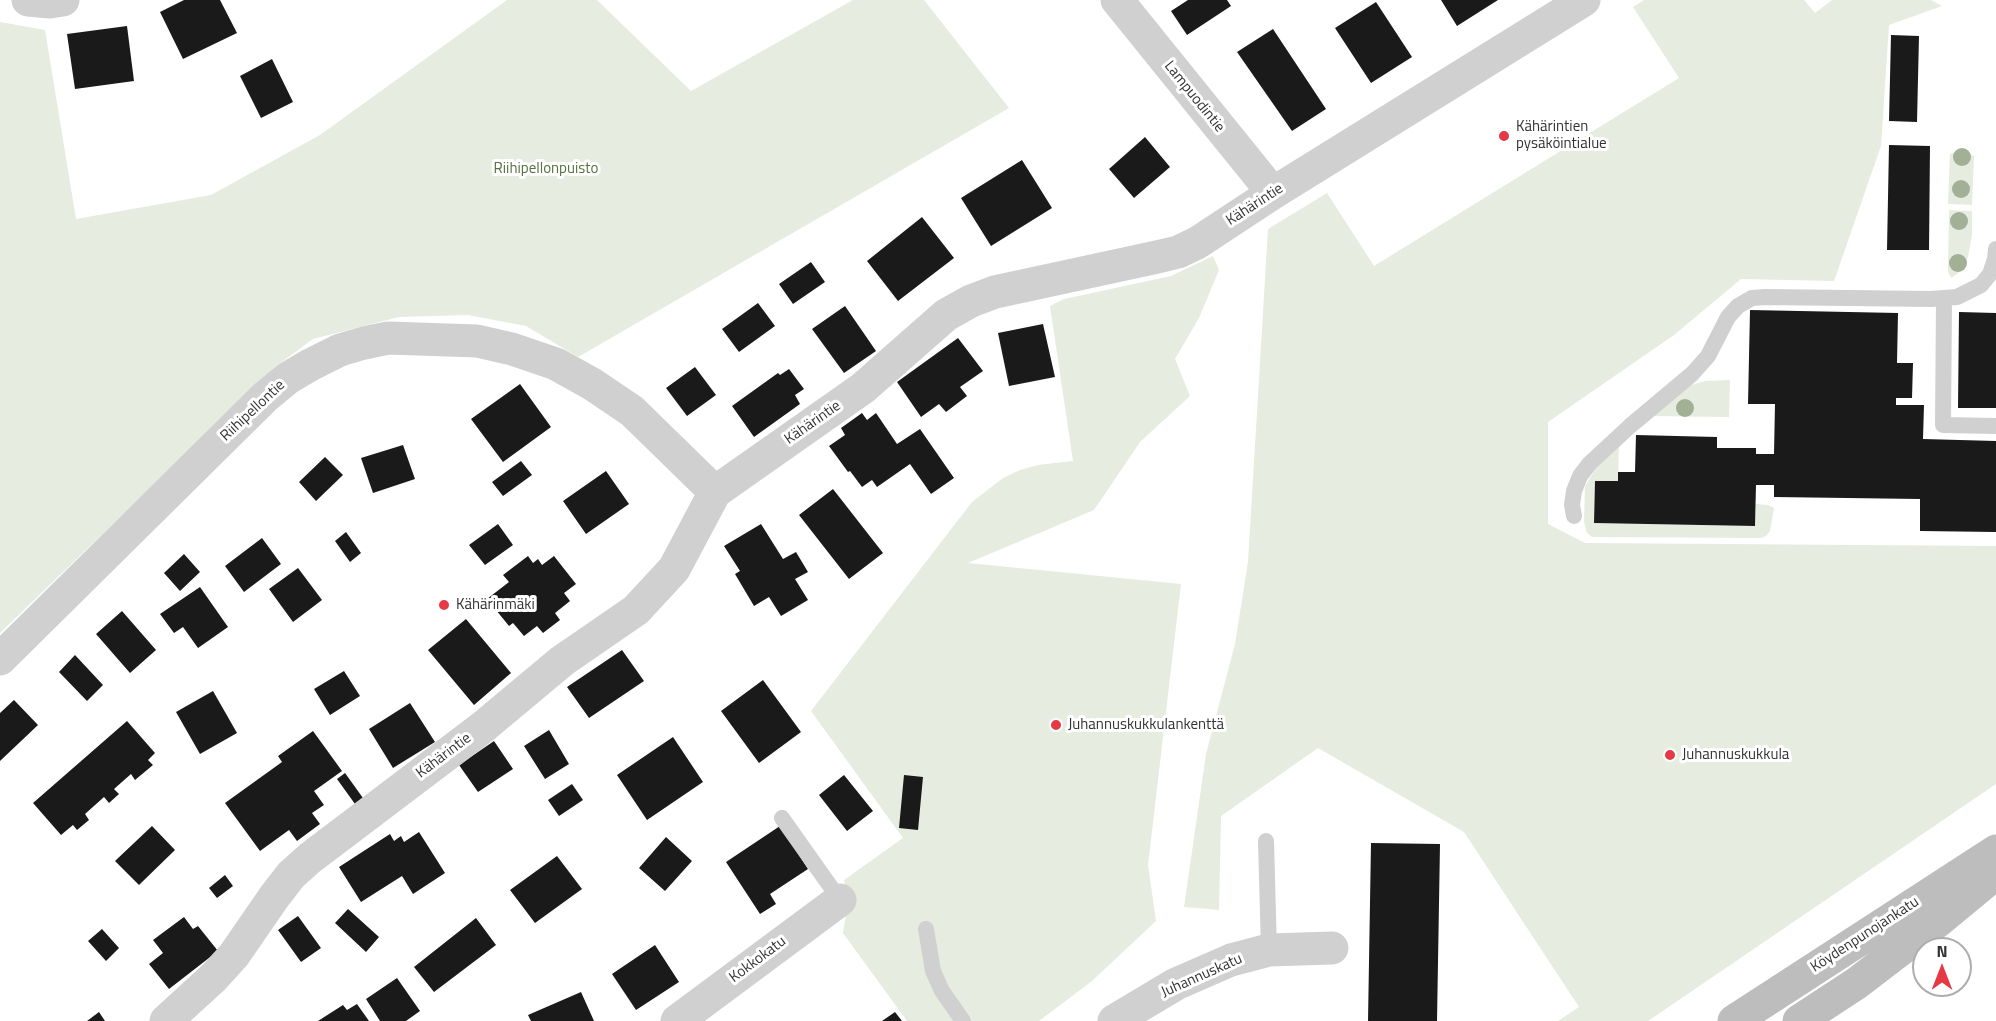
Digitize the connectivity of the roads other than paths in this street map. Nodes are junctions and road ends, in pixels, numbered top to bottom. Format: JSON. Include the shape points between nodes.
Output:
{"nodes":[{"id":1,"x":28,"y":0,"type":"edge"},
{"id":2,"x":63,"y":0,"type":"edge"},
{"id":3,"x":1117,"y":0,"type":"edge"},
{"id":4,"x":1584,"y":0,"type":"edge"},
{"id":5,"x":1273,"y":193,"type":"junction"},
{"id":6,"x":1996,"y":249,"type":"edge"},
{"id":7,"x":1944,"y":300,"type":"junction"},
{"id":8,"x":1996,"y":426,"type":"edge"},
{"id":9,"x":715,"y":492,"type":"junction"},
{"id":10,"x":1574,"y":516,"type":"dead end"},
{"id":11,"x":0,"y":659,"type":"edge"},
{"id":12,"x":782,"y":819,"type":"dead end"},
{"id":13,"x":1266,"y":841,"type":"dead end"},
{"id":14,"x":1996,"y":851,"type":"edge"},
{"id":15,"x":1996,"y":873,"type":"edge"},
{"id":16,"x":840,"y":900,"type":"joint"},
{"id":17,"x":926,"y":929,"type":"dead end"},
{"id":18,"x":1332,"y":948,"type":"dead end"},
{"id":19,"x":1269,"y":950,"type":"junction"},
{"id":20,"x":166,"y":1021,"type":"edge"},
{"id":21,"x":677,"y":1021,"type":"edge"},
{"id":22,"x":963,"y":1021,"type":"edge"},
{"id":23,"x":1114,"y":1021,"type":"edge"},
{"id":24,"x":1734,"y":1021,"type":"edge"},
{"id":25,"x":1799,"y":1021,"type":"edge"}],
"edges":[{"from":1,"to":2,"type":"street"},
{"from":3,"to":5,"type":"street","name":"Lampuodintie"},
{"from":4,"to":5,"type":"street","name":"Kähärintie"},
{"from":5,"to":9,"type":"street","name":"Kähärintie","via":[[1178,252],[996,292],[954,310],[863,388]]},
{"from":6,"to":7,"type":"lane","via":[[1990,274],[1981,285]]},
{"from":7,"to":8,"type":"lane","via":[[1943,425]]},
{"from":7,"to":10,"type":"lane","via":[[1765,297],[1752,298],[1738,306],[1708,356],[1692,374],[1590,463],[1574,491]]},
{"from":9,"to":11,"type":"street","name":"Riihipellontie","via":[[632,411],[556,364],[477,341],[388,338],[364,343],[310,365],[265,397]]},
{"from":9,"to":20,"type":"street","name":"Kähärintie","via":[[674,569],[642,604],[562,661],[483,727],[310,858],[291,875],[234,955]]},
{"from":12,"to":16,"type":"lane"},
{"from":13,"to":19,"type":"lane"},
{"from":14,"to":24,"type":"main road","name":"Köydenpunojankatu"},
{"from":15,"to":25,"type":"main road","name":"Köydenpunojankatu","via":[[1857,983]]},
{"from":16,"to":21,"type":"street","name":"Kokkokatu"},
{"from":17,"to":22,"type":"lane","via":[[933,971]]},
{"from":18,"to":19,"type":"street","name":"Juhannuskatu"},
{"from":19,"to":23,"type":"street","name":"Juhannuskatu","via":[[1231,960],[1176,984]]}]}
